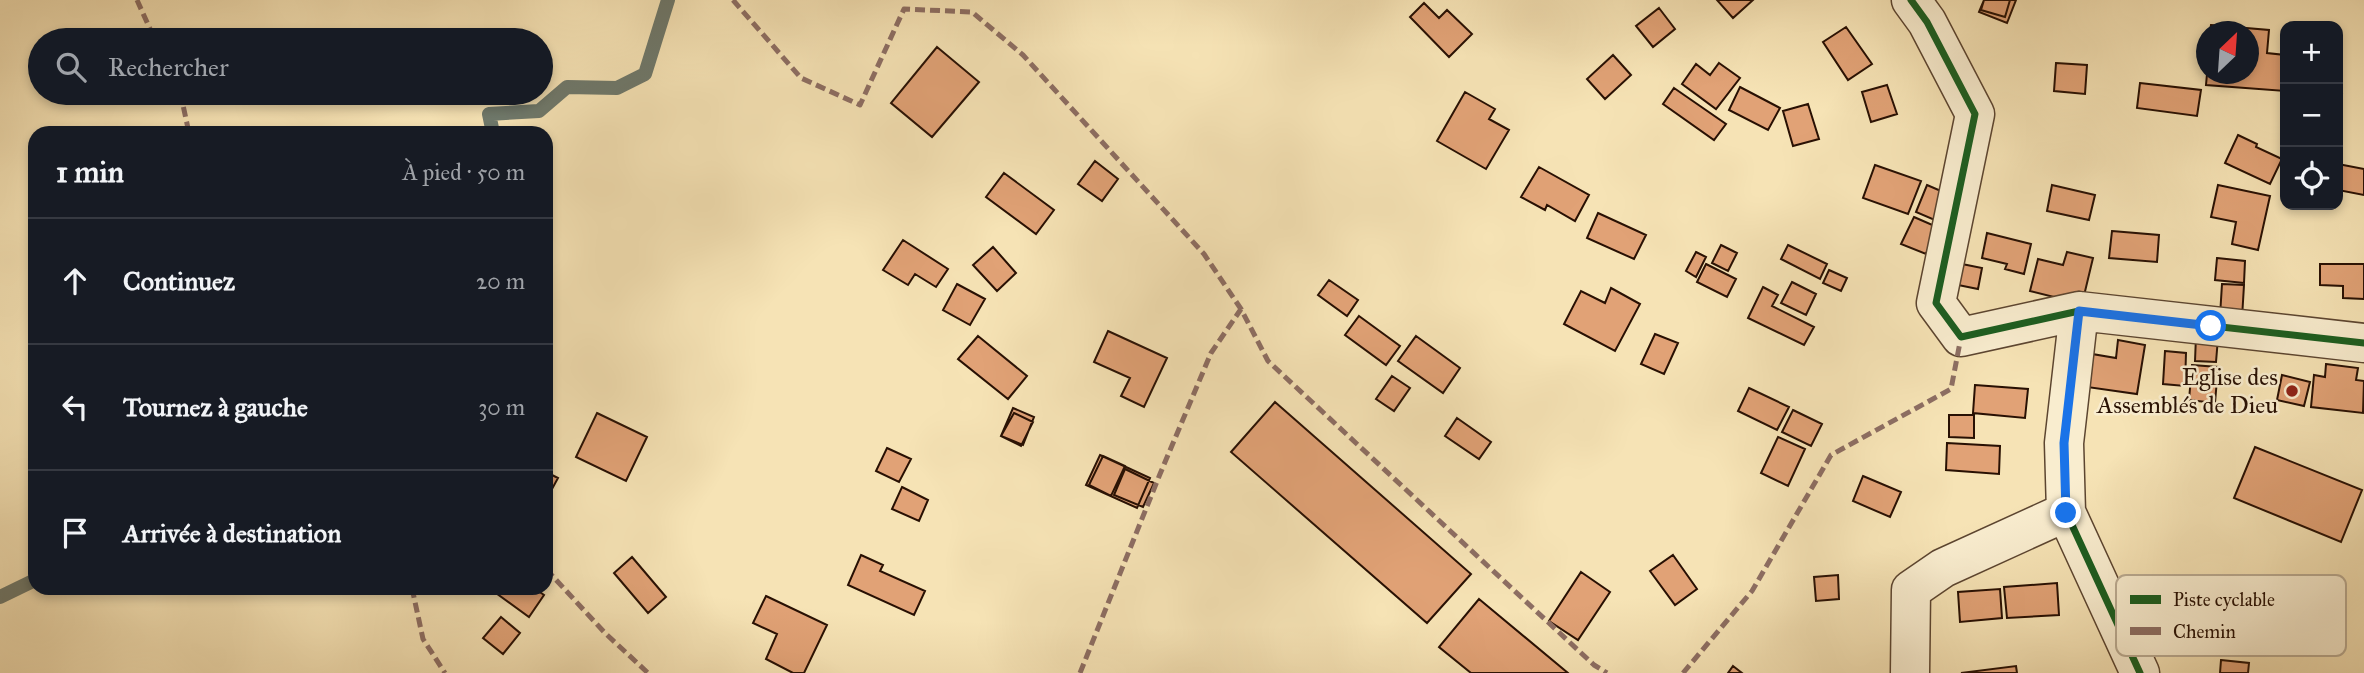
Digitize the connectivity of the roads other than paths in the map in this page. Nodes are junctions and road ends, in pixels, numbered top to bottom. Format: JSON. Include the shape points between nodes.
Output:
{"nodes":[{"id":1,"x":1911,"y":0,"type":"edge"},
{"id":2,"x":2079,"y":311,"type":"junction"},
{"id":3,"x":2364,"y":343,"type":"edge"},
{"id":4,"x":2066,"y":513,"type":"junction"},
{"id":5,"x":2116,"y":621,"type":"edge"},
{"id":6,"x":2132,"y":656,"type":"edge"},
{"id":7,"x":1910,"y":673,"type":"edge"},
{"id":8,"x":2140,"y":673,"type":"edge"}],
"edges":[{"from":1,"to":2,"type":"street","via":[[1975,114],[1936,303],[1961,337]]},
{"from":2,"to":3,"type":"street"},
{"from":2,"to":4,"type":"street","via":[[2064,443]]},
{"from":4,"to":5,"type":"street"},
{"from":4,"to":7,"type":"street","via":[[1943,568],[1911,590]]},
{"from":6,"to":8,"type":"street"}]}
